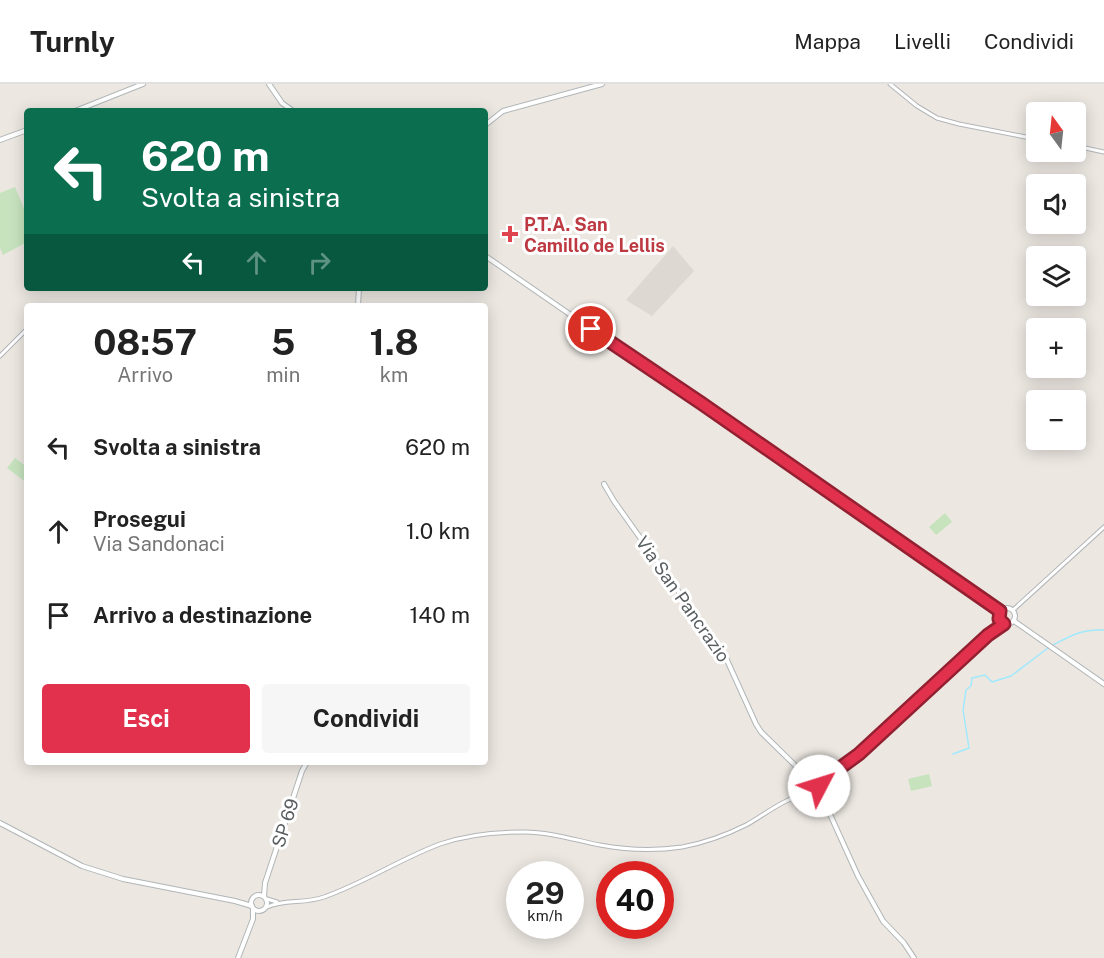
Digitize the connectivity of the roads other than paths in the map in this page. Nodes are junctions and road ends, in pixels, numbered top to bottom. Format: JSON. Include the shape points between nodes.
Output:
{"nodes":[{"id":1,"x":143,"y":84,"type":"edge"},
{"id":2,"x":269,"y":84,"type":"edge"},
{"id":3,"x":602,"y":84,"type":"edge"},
{"id":4,"x":890,"y":84,"type":"edge"},
{"id":5,"x":83,"y":108,"type":"edge"},
{"id":6,"x":289,"y":108,"type":"edge"},
{"id":7,"x":488,"y":123,"type":"edge"},
{"id":8,"x":24,"y":131,"type":"edge"},
{"id":9,"x":1026,"y":137,"type":"edge"},
{"id":10,"x":0,"y":140,"type":"edge"},
{"id":11,"x":1086,"y":148,"type":"edge"},
{"id":12,"x":1104,"y":152,"type":"edge"},
{"id":13,"x":488,"y":258,"type":"edge"},
{"id":14,"x":24,"y":332,"type":"edge"},
{"id":15,"x":0,"y":356,"type":"edge"},
{"id":16,"x":604,"y":484,"type":"dead end"},
{"id":17,"x":1104,"y":527,"type":"edge"},
{"id":18,"x":1013,"y":610,"type":"junction"},
{"id":19,"x":999,"y":614,"type":"junction"},
{"id":20,"x":1014,"y":621,"type":"junction"},
{"id":21,"x":1004,"y":624,"type":"junction"},
{"id":22,"x":988,"y":635,"type":"junction"},
{"id":23,"x":1104,"y":684,"type":"edge"},
{"id":24,"x":305,"y":765,"type":"edge"},
{"id":25,"x":802,"y":772,"type":"junction"},
{"id":26,"x":833,"y":773,"type":"junction"},
{"id":27,"x":813,"y":779,"type":"junction"},
{"id":28,"x":802,"y":785,"type":"junction"},
{"id":29,"x":819,"y":788,"type":"junction"},
{"id":30,"x":815,"y":794,"type":"junction"},
{"id":31,"x":806,"y":795,"type":"junction"},
{"id":32,"x":791,"y":799,"type":"junction"},
{"id":33,"x":824,"y":800,"type":"junction"},
{"id":34,"x":0,"y":823,"type":"edge"},
{"id":35,"x":264,"y":885,"type":"junction"},
{"id":36,"x":254,"y":898,"type":"junction"},
{"id":37,"x":266,"y":898,"type":"junction"},
{"id":38,"x":235,"y":902,"type":"junction"},
{"id":39,"x":282,"y":903,"type":"junction"},
{"id":40,"x":252,"y":907,"type":"junction"},
{"id":41,"x":267,"y":907,"type":"junction"},
{"id":42,"x":260,"y":911,"type":"junction"},
{"id":43,"x":253,"y":919,"type":"junction"},
{"id":44,"x":238,"y":958,"type":"edge"},
{"id":45,"x":914,"y":958,"type":"edge"}],
"edges":[{"from":1,"to":5,"type":"main road"},
{"from":2,"to":6,"type":"main road"},
{"from":3,"to":7,"type":"main road","via":[[503,111]]},
{"from":4,"to":9,"type":"street","via":[[937,118]]},
{"from":8,"to":10,"type":"main road"},
{"from":11,"to":12,"type":"street"},
{"from":13,"to":19,"type":"main road"},
{"from":14,"to":15,"type":"street"},
{"from":16,"to":25,"type":"main road","name":"Via San Pancrazio","via":[[726,658],[756,724]]},
{"from":17,"to":18,"type":"street"},
{"from":18,"to":19,"type":"main road","via":[[1006,608]]},
{"from":18,"to":20,"type":"main road"},
{"from":19,"to":21,"type":"main road"},
{"from":19,"to":22,"type":"street"},
{"from":20,"to":21,"type":"main road"},
{"from":20,"to":23,"type":"main road"},
{"from":21,"to":22,"type":"street"},
{"from":22,"to":26,"type":"street","via":[[859,754]]},
{"from":24,"to":35,"type":"main road","name":"SP 69"},
{"from":25,"to":27,"type":"main road","name":"Via San Pancrazio"},
{"from":25,"to":28,"type":"main road"},
{"from":26,"to":27,"type":"street"},
{"from":26,"to":29,"type":"street"},
{"from":27,"to":28,"type":"main road"},
{"from":27,"to":29,"type":"main road"},
{"from":28,"to":31,"type":"main road"},
{"from":28,"to":32,"type":"street"},
{"from":29,"to":30,"type":"main road"},
{"from":29,"to":33,"type":"main road"},
{"from":30,"to":31,"type":"main road"},
{"from":30,"to":33,"type":"main road"},
{"from":31,"to":32,"type":"street"},
{"from":32,"to":39,"type":"street","via":[[726,834],[661,849],[626,848],[527,832],[466,837],[438,845],[316,900]]},
{"from":33,"to":45,"type":"main road","via":[[880,916]]},
{"from":34,"to":38,"type":"main road","via":[[93,870]]},
{"from":35,"to":36,"type":"main road"},
{"from":35,"to":37,"type":"main road"},
{"from":36,"to":37,"type":"main road"},
{"from":36,"to":38,"type":"main road"},
{"from":36,"to":40,"type":"main road"},
{"from":37,"to":39,"type":"street"},
{"from":37,"to":41,"type":"main road"},
{"from":38,"to":40,"type":"main road"},
{"from":39,"to":41,"type":"street"},
{"from":40,"to":42,"type":"main road"},
{"from":40,"to":43,"type":"main road"},
{"from":41,"to":42,"type":"main road"},
{"from":42,"to":43,"type":"main road"},
{"from":43,"to":44,"type":"main road"}]}
